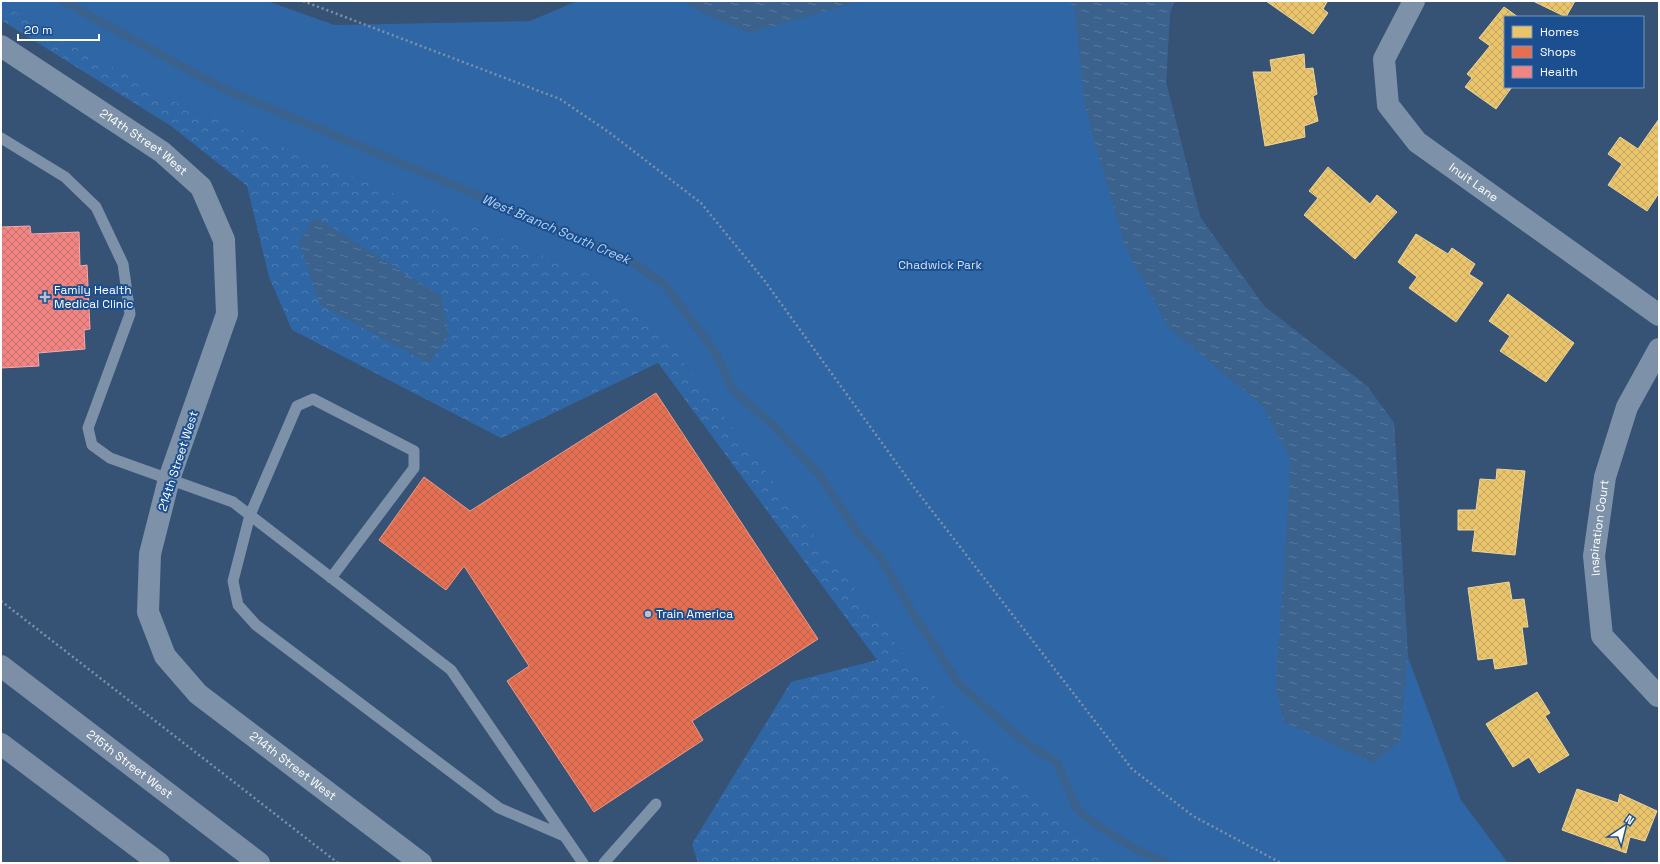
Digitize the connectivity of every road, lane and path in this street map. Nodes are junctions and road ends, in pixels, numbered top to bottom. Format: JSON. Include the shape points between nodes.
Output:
{"nodes":[{"id":1,"x":303,"y":1,"type":"edge"},
{"id":2,"x":1414,"y":1,"type":"edge"},
{"id":3,"x":1,"y":46,"type":"edge"},
{"id":4,"x":1,"y":138,"type":"edge"},
{"id":5,"x":1659,"y":315,"type":"edge"},
{"id":6,"x":1659,"y":349,"type":"edge"},
{"id":7,"x":169,"y":479,"type":"junction"},
{"id":8,"x":250,"y":515,"type":"junction"},
{"id":9,"x":331,"y":578,"type":"junction"},
{"id":10,"x":1,"y":601,"type":"edge"},
{"id":11,"x":1,"y":666,"type":"edge"},
{"id":12,"x":1,"y":678,"type":"edge"},
{"id":13,"x":1658,"y":696,"type":"edge"},
{"id":14,"x":71,"y":720,"type":"junction"},
{"id":15,"x":1,"y":744,"type":"edge"},
{"id":16,"x":656,"y":804,"type":"dead end"},
{"id":17,"x":564,"y":836,"type":"junction"},
{"id":18,"x":159,"y":863,"type":"edge"},
{"id":19,"x":259,"y":863,"type":"edge"},
{"id":20,"x":338,"y":863,"type":"edge"},
{"id":21,"x":421,"y":863,"type":"edge"},
{"id":22,"x":583,"y":863,"type":"edge"},
{"id":23,"x":604,"y":863,"type":"edge"},
{"id":24,"x":1281,"y":863,"type":"edge"}],
"edges":[{"from":1,"to":24,"type":"path","via":[[560,99],[610,132],[701,204],[764,280],[916,490],[1132,768],[1193,816]]},
{"from":2,"to":5,"type":"street","name":"Inuit Lane","via":[[1384,59],[1388,105],[1417,142]]},
{"from":3,"to":7,"type":"street","name":"214th Street West","via":[[162,152],[201,187],[224,240],[228,314]]},
{"from":4,"to":7,"type":"lane","via":[[65,177],[96,207],[124,264],[130,314],[88,428],[92,445],[110,458]]},
{"from":6,"to":13,"type":"street","name":"Inspiration Court","via":[[1627,407],[1605,477],[1594,556],[1602,636]]},
{"from":7,"to":8,"type":"lane","via":[[233,502]]},
{"from":7,"to":21,"type":"street","name":"214th Street West","via":[[150,554],[148,612],[165,656],[198,694]]},
{"from":8,"to":9,"type":"lane"},
{"from":8,"to":9,"type":"lane","via":[[298,406],[313,399],[414,451],[414,468]]},
{"from":8,"to":17,"type":"lane","via":[[233,581],[238,605],[256,625],[499,808]]},
{"from":9,"to":17,"type":"lane","via":[[451,670]]},
{"from":10,"to":20,"type":"path"},
{"from":11,"to":14,"type":"main road","name":"215th Street West"},
{"from":12,"to":14,"type":"main road"},
{"from":14,"to":19,"type":"main road","name":"215th Street West"},
{"from":15,"to":18,"type":"main road"},
{"from":16,"to":23,"type":"lane"},
{"from":17,"to":22,"type":"lane"}]}
